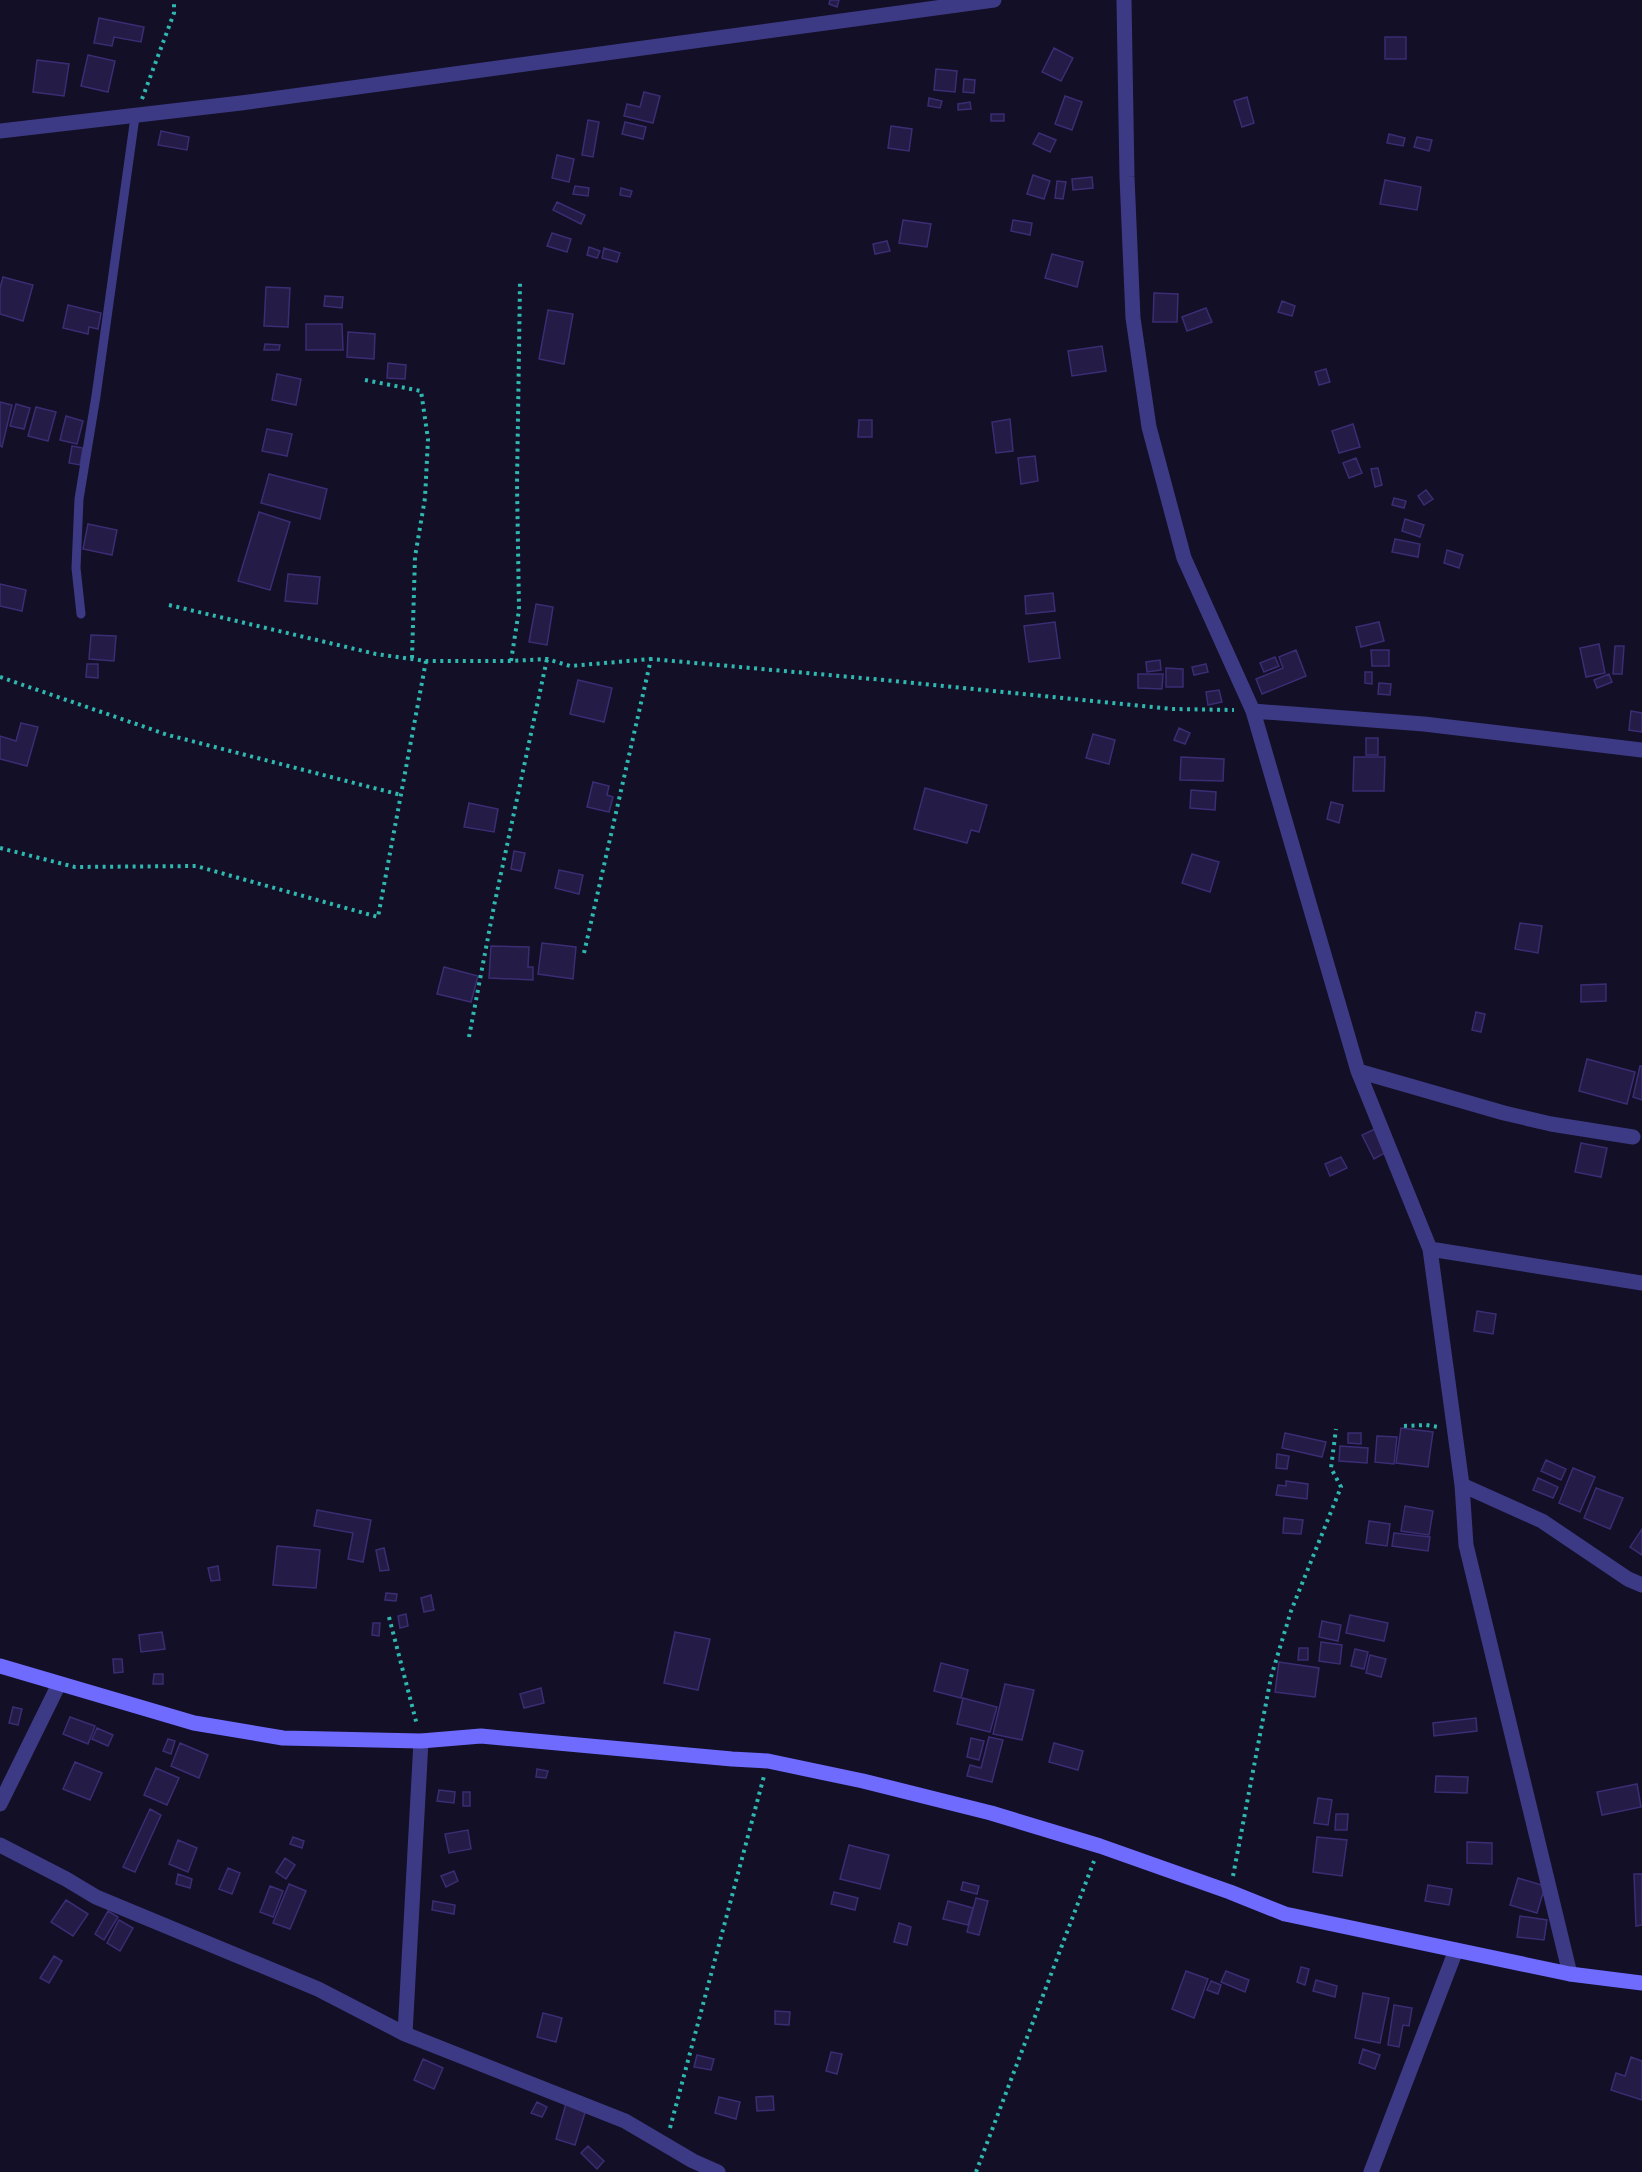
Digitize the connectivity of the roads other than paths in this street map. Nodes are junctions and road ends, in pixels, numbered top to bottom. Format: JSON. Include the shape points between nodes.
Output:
{"nodes":[{"id":1,"x":994,"y":0,"type":"edge"},
{"id":2,"x":1124,"y":0,"type":"edge"},
{"id":3,"x":135,"y":117,"type":"junction"},
{"id":4,"x":0,"y":131,"type":"edge"},
{"id":5,"x":81,"y":614,"type":"dead end"},
{"id":6,"x":1253,"y":711,"type":"junction"},
{"id":7,"x":1642,"y":750,"type":"edge"},
{"id":8,"x":1358,"y":1071,"type":"junction"},
{"id":9,"x":1633,"y":1137,"type":"dead end"},
{"id":10,"x":1430,"y":1249,"type":"junction"},
{"id":11,"x":1642,"y":1283,"type":"edge"},
{"id":12,"x":1461,"y":1485,"type":"junction"},
{"id":13,"x":1642,"y":1585,"type":"edge"},
{"id":14,"x":0,"y":1666,"type":"edge"},
{"id":15,"x":59,"y":1684,"type":"junction"},
{"id":16,"x":421,"y":1741,"type":"junction"},
{"id":17,"x":0,"y":1804,"type":"edge"},
{"id":18,"x":0,"y":1845,"type":"edge"},
{"id":19,"x":1456,"y":1950,"type":"junction"},
{"id":20,"x":1570,"y":1974,"type":"junction"},
{"id":21,"x":1642,"y":1983,"type":"edge"},
{"id":22,"x":405,"y":2034,"type":"junction"},
{"id":23,"x":690,"y":2166,"type":"edge"},
{"id":24,"x":718,"y":2172,"type":"edge"},
{"id":25,"x":1371,"y":2172,"type":"edge"}],
"edges":[{"from":1,"to":3,"type":"street"},
{"from":2,"to":6,"type":"street","via":[[1133,318],[1149,427],[1184,558]]},
{"from":3,"to":4,"type":"street"},
{"from":3,"to":5,"type":"lane","via":[[79,500],[76,568]]},
{"from":6,"to":7,"type":"street","via":[[1424,724]]},
{"from":6,"to":8,"type":"street"},
{"from":8,"to":9,"type":"street","via":[[1504,1113]]},
{"from":8,"to":10,"type":"street"},
{"from":10,"to":11,"type":"street"},
{"from":10,"to":12,"type":"street"},
{"from":12,"to":13,"type":"street","via":[[1542,1521]]},
{"from":12,"to":20,"type":"street","via":[[1466,1545]]},
{"from":14,"to":15,"type":"street"},
{"from":15,"to":16,"type":"street","via":[[194,1723],[283,1738]]},
{"from":15,"to":17,"type":"street"},
{"from":16,"to":19,"type":"street","via":[[481,1736],[768,1761],[991,1813],[1100,1846],[1285,1914]]},
{"from":16,"to":22,"type":"street"},
{"from":18,"to":22,"type":"street","via":[[96,1897],[318,1989]]},
{"from":19,"to":20,"type":"street"},
{"from":19,"to":25,"type":"street"},
{"from":20,"to":21,"type":"street"},
{"from":22,"to":23,"type":"street","via":[[625,2121],[666,2145]]},
{"from":23,"to":24,"type":"street"}]}
